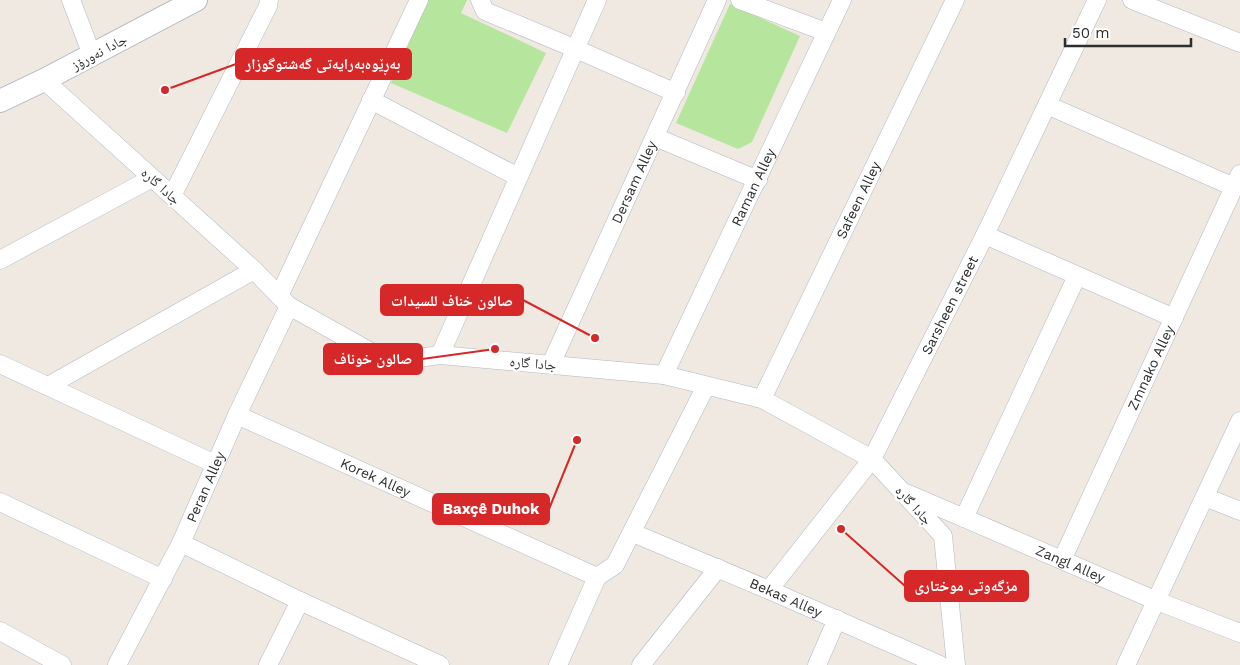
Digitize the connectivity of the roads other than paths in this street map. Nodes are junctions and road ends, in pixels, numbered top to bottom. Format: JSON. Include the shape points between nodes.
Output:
{"nodes":[{"id":1,"x":70,"y":0,"type":"edge"},
{"id":2,"x":196,"y":0,"type":"edge"},
{"id":3,"x":269,"y":0,"type":"edge"},
{"id":4,"x":419,"y":0,"type":"edge"},
{"id":5,"x":480,"y":0,"type":"edge"},
{"id":6,"x":597,"y":0,"type":"edge"},
{"id":7,"x":718,"y":0,"type":"edge"},
{"id":8,"x":740,"y":0,"type":"edge"},
{"id":9,"x":842,"y":0,"type":"edge"},
{"id":10,"x":955,"y":0,"type":"edge"},
{"id":11,"x":1097,"y":0,"type":"edge"},
{"id":12,"x":1132,"y":0,"type":"edge"},
{"id":13,"x":1165,"y":6,"type":"edge"},
{"id":14,"x":826,"y":32,"type":"junction"},
{"id":15,"x":1240,"y":43,"type":"edge"},
{"id":16,"x":576,"y":48,"type":"junction"},
{"id":17,"x":92,"y":55,"type":"junction"},
{"id":18,"x":44,"y":80,"type":"junction"},
{"id":19,"x":676,"y":93,"type":"junction"},
{"id":20,"x":371,"y":100,"type":"junction"},
{"id":21,"x":0,"y":101,"type":"edge"},
{"id":22,"x":1047,"y":105,"type":"junction"},
{"id":23,"x":655,"y":137,"type":"junction"},
{"id":24,"x":518,"y":177,"type":"junction"},
{"id":25,"x":152,"y":178,"type":"junction"},
{"id":26,"x":758,"y":180,"type":"junction"},
{"id":27,"x":1237,"y":181,"type":"edge"},
{"id":28,"x":172,"y":196,"type":"junction"},
{"id":29,"x":986,"y":235,"type":"junction"},
{"id":30,"x":0,"y":260,"type":"edge"},
{"id":31,"x":254,"y":270,"type":"junction"},
{"id":32,"x":1077,"y":276,"type":"junction"},
{"id":33,"x":284,"y":301,"type":"junction"},
{"id":34,"x":1174,"y":318,"type":"junction"},
{"id":35,"x":440,"y":355,"type":"junction"},
{"id":36,"x":0,"y":364,"type":"edge"},
{"id":37,"x":551,"y":364,"type":"junction"},
{"id":38,"x":664,"y":375,"type":"junction"},
{"id":39,"x":48,"y":386,"type":"junction"},
{"id":40,"x":706,"y":386,"type":"junction"},
{"id":41,"x":762,"y":399,"type":"junction"},
{"id":42,"x":237,"y":415,"type":"junction"},
{"id":43,"x":1240,"y":421,"type":"edge"},
{"id":44,"x":872,"y":459,"type":"junction"},
{"id":45,"x":215,"y":464,"type":"junction"},
{"id":46,"x":901,"y":491,"type":"junction"},
{"id":47,"x":1205,"y":497,"type":"junction"},
{"id":48,"x":0,"y":502,"type":"edge"},
{"id":49,"x":1240,"y":511,"type":"edge"},
{"id":50,"x":964,"y":518,"type":"junction"},
{"id":51,"x":633,"y":533,"type":"junction"},
{"id":52,"x":181,"y":543,"type":"junction"},
{"id":53,"x":1062,"y":560,"type":"junction"},
{"id":54,"x":718,"y":568,"type":"junction"},
{"id":55,"x":597,"y":577,"type":"junction"},
{"id":56,"x":163,"y":579,"type":"junction"},
{"id":57,"x":769,"y":590,"type":"junction"},
{"id":58,"x":300,"y":601,"type":"junction"},
{"id":59,"x":1157,"y":601,"type":"junction"},
{"id":60,"x":837,"y":619,"type":"junction"},
{"id":61,"x":0,"y":631,"type":"edge"},
{"id":62,"x":1240,"y":633,"type":"edge"},
{"id":63,"x":62,"y":665,"type":"edge"},
{"id":64,"x":118,"y":665,"type":"edge"},
{"id":65,"x":268,"y":665,"type":"edge"},
{"id":66,"x":440,"y":665,"type":"edge"},
{"id":67,"x":558,"y":665,"type":"edge"},
{"id":68,"x":641,"y":665,"type":"edge"},
{"id":69,"x":818,"y":665,"type":"edge"},
{"id":70,"x":940,"y":665,"type":"edge"},
{"id":71,"x":956,"y":665,"type":"edge"},
{"id":72,"x":1126,"y":665,"type":"edge"}],
"edges":[{"from":1,"to":17,"type":"street"},
{"from":2,"to":17,"type":"street","name":"جادا نەورۆز"},
{"from":3,"to":28,"type":"street"},
{"from":4,"to":20,"type":"street","name":"Peran Alley"},
{"from":5,"to":16,"type":"street","via":[[485,11]]},
{"from":6,"to":16,"type":"street"},
{"from":7,"to":19,"type":"street","name":"Dersam Alley"},
{"from":8,"to":14,"type":"street"},
{"from":9,"to":14,"type":"street","name":"Raman Alley"},
{"from":10,"to":41,"type":"street","name":"Safeen Alley"},
{"from":11,"to":22,"type":"street","name":"Sarsheen street"},
{"from":12,"to":13,"type":"street"},
{"from":13,"to":15,"type":"street"},
{"from":14,"to":26,"type":"street","name":"Raman Alley"},
{"from":16,"to":19,"type":"street"},
{"from":16,"to":24,"type":"street"},
{"from":17,"to":18,"type":"street","name":"جادا نەورۆز"},
{"from":18,"to":21,"type":"street","name":"جادا نەورۆز"},
{"from":18,"to":25,"type":"street","name":"جادا گارە"},
{"from":19,"to":23,"type":"street","name":"Dersam Alley"},
{"from":20,"to":24,"type":"street"},
{"from":20,"to":33,"type":"street","name":"Peran Alley"},
{"from":22,"to":27,"type":"street"},
{"from":22,"to":29,"type":"street","name":"Sarsheen street"},
{"from":23,"to":26,"type":"street"},
{"from":23,"to":37,"type":"street","name":"Dersam Alley"},
{"from":24,"to":35,"type":"street"},
{"from":25,"to":28,"type":"street","name":"جادا گارە"},
{"from":25,"to":30,"type":"street"},
{"from":26,"to":38,"type":"street","name":"Raman Alley"},
{"from":27,"to":34,"type":"street","name":"Zmnako Alley"},
{"from":28,"to":31,"type":"street","name":"جادا گارە"},
{"from":29,"to":32,"type":"street"},
{"from":29,"to":44,"type":"street","name":"Sarsheen street"},
{"from":31,"to":33,"type":"street","name":"جادا گارە"},
{"from":31,"to":39,"type":"street"},
{"from":32,"to":34,"type":"street"},
{"from":32,"to":50,"type":"street"},
{"from":33,"to":35,"type":"street","name":"جادا گارە","via":[[389,362]]},
{"from":33,"to":42,"type":"street","name":"Peran Alley"},
{"from":34,"to":53,"type":"street","name":"Zmnako Alley"},
{"from":35,"to":37,"type":"street","name":"جادا گارە"},
{"from":36,"to":39,"type":"street"},
{"from":37,"to":38,"type":"street","name":"جادا گارە"},
{"from":38,"to":40,"type":"street","name":"جادا گارە"},
{"from":39,"to":45,"type":"street"},
{"from":40,"to":41,"type":"street","name":"جادا گارە"},
{"from":40,"to":51,"type":"street"},
{"from":41,"to":44,"type":"street","name":"جادا گارە"},
{"from":42,"to":45,"type":"street","name":"Peran Alley"},
{"from":42,"to":55,"type":"street","name":"Korek Alley"},
{"from":43,"to":47,"type":"street"},
{"from":44,"to":46,"type":"street","name":"جادا گارە"},
{"from":44,"to":57,"type":"street","name":"Sarsheen street"},
{"from":45,"to":52,"type":"street","name":"Peran Alley"},
{"from":46,"to":50,"type":"street","name":"Zangl Alley"},
{"from":46,"to":71,"type":"street","name":"جادا گارە","via":[[943,536]]},
{"from":47,"to":49,"type":"street"},
{"from":47,"to":59,"type":"street"},
{"from":48,"to":56,"type":"street"},
{"from":50,"to":53,"type":"street","name":"Zangl Alley"},
{"from":51,"to":54,"type":"street","name":"Bekas Alley"},
{"from":51,"to":55,"type":"street","via":[[615,565]]},
{"from":52,"to":56,"type":"street","name":"Peran Alley"},
{"from":52,"to":58,"type":"street"},
{"from":53,"to":59,"type":"street","name":"Zangl Alley"},
{"from":54,"to":57,"type":"street","name":"Bekas Alley"},
{"from":54,"to":68,"type":"street"},
{"from":55,"to":67,"type":"street"},
{"from":56,"to":64,"type":"street","name":"Peran Alley"},
{"from":57,"to":60,"type":"street","name":"Bekas Alley"},
{"from":58,"to":65,"type":"street"},
{"from":58,"to":66,"type":"street"},
{"from":59,"to":62,"type":"street","name":"Zangl Alley"},
{"from":59,"to":72,"type":"street"},
{"from":60,"to":69,"type":"street"},
{"from":60,"to":70,"type":"street","name":"Bekas Alley"},
{"from":61,"to":63,"type":"street"}]}
